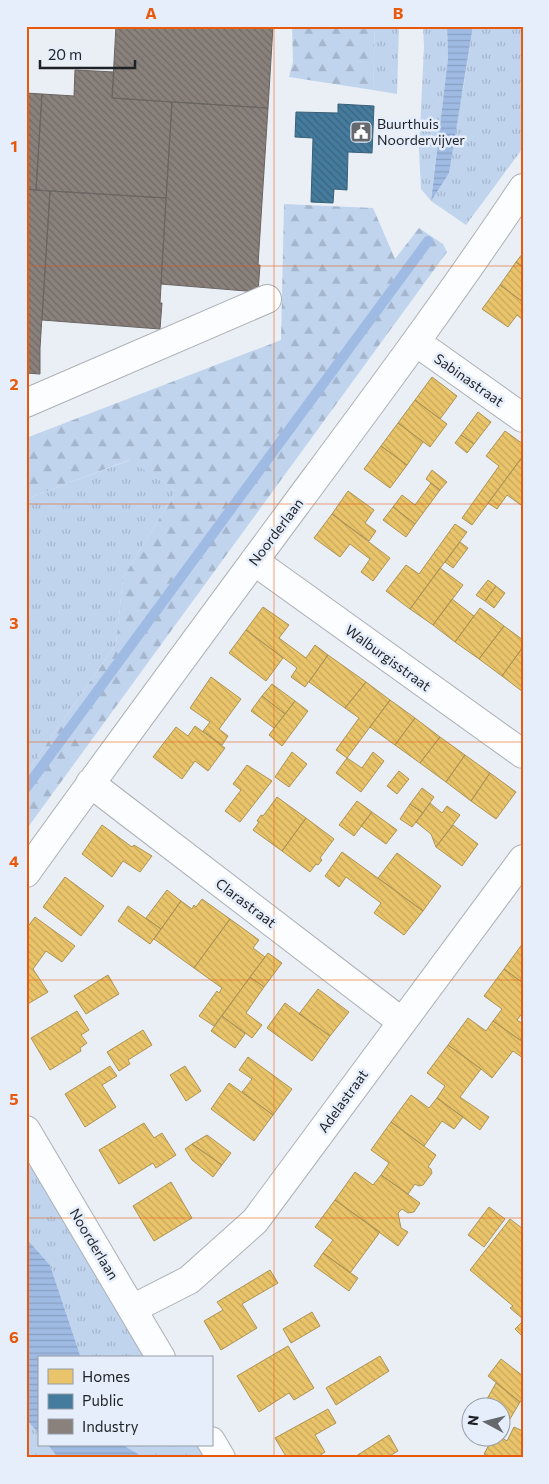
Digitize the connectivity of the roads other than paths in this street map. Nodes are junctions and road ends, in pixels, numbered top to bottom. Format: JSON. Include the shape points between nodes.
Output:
{"nodes":[{"id":1,"x":523,"y":188,"type":"edge"},
{"id":2,"x":267,"y":299,"type":"dead end"},
{"id":3,"x":416,"y":342,"type":"junction"},
{"id":4,"x":26,"y":403,"type":"edge"},
{"id":5,"x":523,"y":418,"type":"edge"},
{"id":6,"x":254,"y":561,"type":"junction"},
{"id":7,"x":523,"y":754,"type":"edge"},
{"id":8,"x":90,"y":783,"type":"junction"},
{"id":9,"x":523,"y":859,"type":"edge"},
{"id":10,"x":26,"y":874,"type":"edge"},
{"id":11,"x":402,"y":1022,"type":"junction"},
{"id":12,"x":26,"y":1130,"type":"edge"},
{"id":13,"x":132,"y":1309,"type":"junction"},
{"id":14,"x":160,"y":1356,"type":"edge"},
{"id":15,"x":212,"y":1443,"type":"edge"},
{"id":16,"x":221,"y":1458,"type":"edge"}],
"edges":[{"from":1,"to":3,"type":"street","name":"Noorderlaan"},
{"from":2,"to":4,"type":"street"},
{"from":3,"to":5,"type":"street","name":"Sabinastraat"},
{"from":3,"to":6,"type":"street","name":"Noorderlaan"},
{"from":6,"to":7,"type":"street","name":"Walburgisstraat"},
{"from":6,"to":8,"type":"street","name":"Noorderlaan"},
{"from":8,"to":10,"type":"street","name":"Noorderlaan"},
{"from":8,"to":11,"type":"street","name":"Clarastraat"},
{"from":9,"to":11,"type":"street","name":"Adelastraat"},
{"from":11,"to":13,"type":"street","name":"Adelastraat","via":[[255,1221],[189,1280]]},
{"from":12,"to":13,"type":"street","name":"Noorderlaan"},
{"from":13,"to":14,"type":"street","name":"Noorderlaan"},
{"from":15,"to":16,"type":"street"}]}
